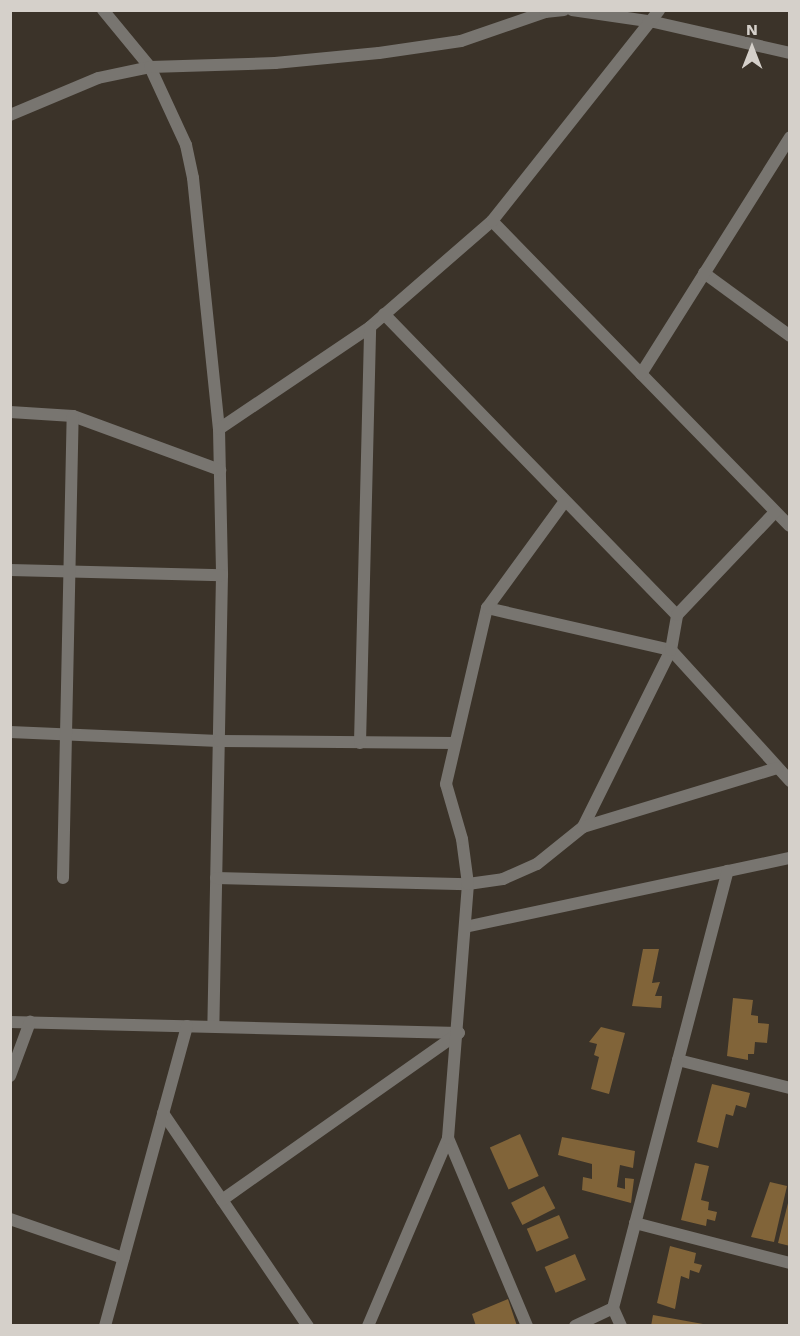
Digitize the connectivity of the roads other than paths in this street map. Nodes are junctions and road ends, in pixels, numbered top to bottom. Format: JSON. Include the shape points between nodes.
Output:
{"nodes":[{"id":1,"x":104,"y":10,"type":"edge"},
{"id":2,"x":564,"y":10,"type":"edge"},
{"id":3,"x":572,"y":10,"type":"edge"},
{"id":4,"x":657,"y":16,"type":"edge"},
{"id":5,"x":789,"y":53,"type":"edge"},
{"id":6,"x":150,"y":68,"type":"junction"},
{"id":7,"x":10,"y":115,"type":"edge"},
{"id":8,"x":789,"y":137,"type":"edge"},
{"id":9,"x":492,"y":221,"type":"junction"},
{"id":10,"x":704,"y":273,"type":"junction"},
{"id":11,"x":384,"y":314,"type":"junction"},
{"id":12,"x":370,"y":327,"type":"junction"},
{"id":13,"x":789,"y":336,"type":"edge"},
{"id":14,"x":641,"y":374,"type":"junction"},
{"id":15,"x":10,"y":412,"type":"edge"},
{"id":16,"x":73,"y":416,"type":"junction"},
{"id":17,"x":219,"y":429,"type":"junction"},
{"id":18,"x":220,"y":470,"type":"junction"},
{"id":19,"x":565,"y":501,"type":"junction"},
{"id":20,"x":775,"y":512,"type":"junction"},
{"id":21,"x":789,"y":526,"type":"edge"},
{"id":22,"x":10,"y":570,"type":"edge"},
{"id":23,"x":69,"y":573,"type":"junction"},
{"id":24,"x":222,"y":575,"type":"junction"},
{"id":25,"x":487,"y":608,"type":"junction"},
{"id":26,"x":677,"y":615,"type":"junction"},
{"id":27,"x":670,"y":650,"type":"junction"},
{"id":28,"x":10,"y":732,"type":"edge"},
{"id":29,"x":66,"y":735,"type":"junction"},
{"id":30,"x":219,"y":741,"type":"junction"},
{"id":31,"x":360,"y":743,"type":"junction"},
{"id":32,"x":455,"y":743,"type":"junction"},
{"id":33,"x":777,"y":768,"type":"junction"},
{"id":34,"x":789,"y":782,"type":"edge"},
{"id":35,"x":583,"y":827,"type":"junction"},
{"id":36,"x":789,"y":858,"type":"edge"},
{"id":37,"x":728,"y":871,"type":"junction"},
{"id":38,"x":63,"y":878,"type":"dead end"},
{"id":39,"x":216,"y":878,"type":"junction"},
{"id":40,"x":468,"y":884,"type":"junction"},
{"id":41,"x":465,"y":927,"type":"junction"},
{"id":42,"x":10,"y":1022,"type":"edge"},
{"id":43,"x":30,"y":1022,"type":"junction"},
{"id":44,"x":187,"y":1026,"type":"junction"},
{"id":45,"x":213,"y":1026,"type":"junction"},
{"id":46,"x":459,"y":1033,"type":"junction"},
{"id":47,"x":678,"y":1060,"type":"junction"},
{"id":48,"x":10,"y":1076,"type":"edge"},
{"id":49,"x":789,"y":1088,"type":"edge"},
{"id":50,"x":163,"y":1113,"type":"junction"},
{"id":51,"x":448,"y":1138,"type":"junction"},
{"id":52,"x":222,"y":1200,"type":"junction"},
{"id":53,"x":10,"y":1219,"type":"edge"},
{"id":54,"x":635,"y":1223,"type":"junction"},
{"id":55,"x":123,"y":1258,"type":"junction"},
{"id":56,"x":789,"y":1263,"type":"edge"},
{"id":57,"x":613,"y":1308,"type":"junction"},
{"id":58,"x":105,"y":1326,"type":"edge"},
{"id":59,"x":308,"y":1326,"type":"edge"},
{"id":60,"x":368,"y":1326,"type":"edge"},
{"id":61,"x":527,"y":1326,"type":"edge"},
{"id":62,"x":575,"y":1326,"type":"edge"},
{"id":63,"x":621,"y":1326,"type":"edge"}],
"edges":[{"from":1,"to":6,"type":"street"},
{"from":2,"to":6,"type":"street","via":[[545,12],[461,41],[380,53],[275,63]]},
{"from":3,"to":4,"type":"street"},
{"from":4,"to":5,"type":"street"},
{"from":4,"to":9,"type":"street"},
{"from":6,"to":7,"type":"street","via":[[98,78]]},
{"from":6,"to":17,"type":"street","via":[[186,145],[193,178]]},
{"from":8,"to":10,"type":"street"},
{"from":9,"to":11,"type":"street"},
{"from":9,"to":14,"type":"street"},
{"from":10,"to":13,"type":"street"},
{"from":10,"to":14,"type":"street"},
{"from":11,"to":12,"type":"street"},
{"from":11,"to":19,"type":"street"},
{"from":12,"to":17,"type":"street"},
{"from":12,"to":31,"type":"street"},
{"from":14,"to":20,"type":"street"},
{"from":15,"to":16,"type":"street"},
{"from":16,"to":18,"type":"street"},
{"from":16,"to":23,"type":"street"},
{"from":17,"to":18,"type":"street"},
{"from":18,"to":24,"type":"street"},
{"from":19,"to":25,"type":"street"},
{"from":19,"to":26,"type":"street"},
{"from":20,"to":21,"type":"street"},
{"from":20,"to":26,"type":"street"},
{"from":22,"to":23,"type":"street"},
{"from":23,"to":24,"type":"street"},
{"from":23,"to":29,"type":"street"},
{"from":24,"to":30,"type":"street"},
{"from":25,"to":27,"type":"street"},
{"from":25,"to":32,"type":"street"},
{"from":26,"to":27,"type":"street"},
{"from":27,"to":33,"type":"street"},
{"from":27,"to":35,"type":"street"},
{"from":28,"to":29,"type":"street"},
{"from":29,"to":30,"type":"street"},
{"from":29,"to":38,"type":"street"},
{"from":30,"to":31,"type":"street"},
{"from":30,"to":39,"type":"street"},
{"from":31,"to":32,"type":"street"},
{"from":32,"to":40,"type":"street","via":[[446,784],[462,839]]},
{"from":33,"to":34,"type":"street"},
{"from":33,"to":35,"type":"street"},
{"from":35,"to":40,"type":"street","via":[[537,864],[503,879]]},
{"from":36,"to":37,"type":"street"},
{"from":37,"to":41,"type":"street"},
{"from":37,"to":47,"type":"street"},
{"from":39,"to":40,"type":"street"},
{"from":39,"to":45,"type":"street"},
{"from":40,"to":41,"type":"street"},
{"from":41,"to":46,"type":"street"},
{"from":42,"to":43,"type":"street"},
{"from":43,"to":44,"type":"street"},
{"from":43,"to":48,"type":"street"},
{"from":44,"to":45,"type":"street"},
{"from":44,"to":50,"type":"street"},
{"from":45,"to":46,"type":"street"},
{"from":46,"to":51,"type":"street"},
{"from":46,"to":52,"type":"street"},
{"from":47,"to":49,"type":"street"},
{"from":47,"to":54,"type":"street"},
{"from":50,"to":52,"type":"street"},
{"from":50,"to":55,"type":"street"},
{"from":51,"to":60,"type":"street"},
{"from":51,"to":61,"type":"street"},
{"from":52,"to":59,"type":"street"},
{"from":53,"to":55,"type":"street"},
{"from":54,"to":56,"type":"street"},
{"from":54,"to":57,"type":"street"},
{"from":55,"to":58,"type":"street"},
{"from":57,"to":62,"type":"street"},
{"from":57,"to":63,"type":"street"}]}
